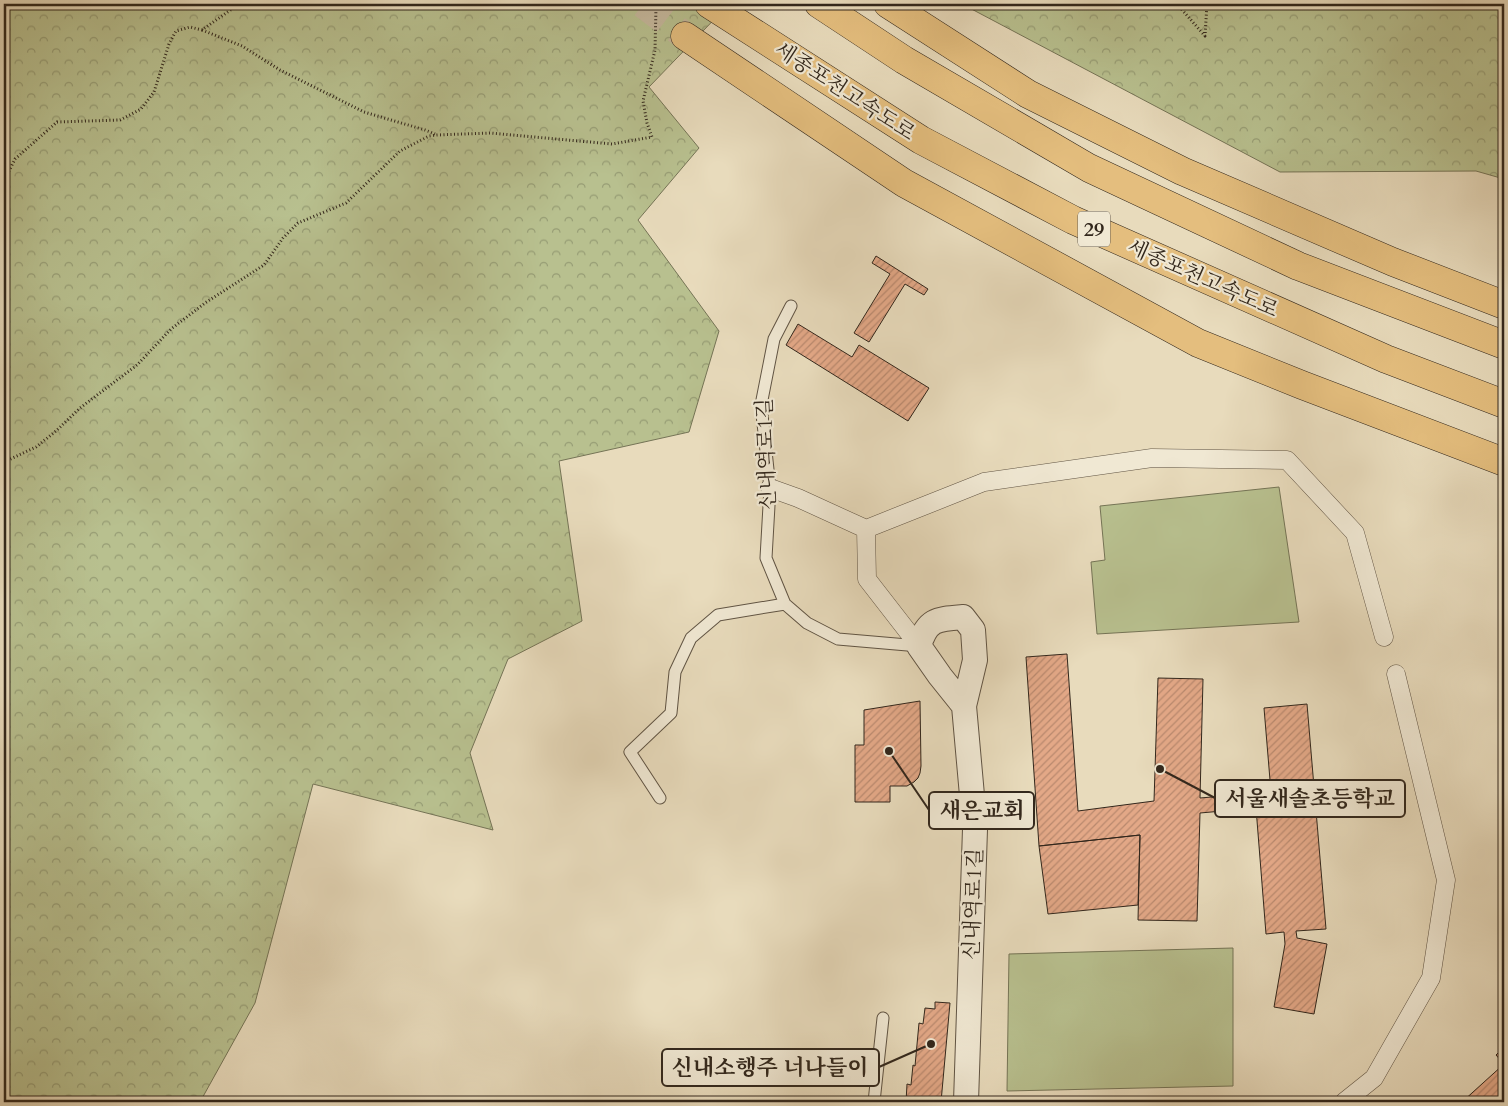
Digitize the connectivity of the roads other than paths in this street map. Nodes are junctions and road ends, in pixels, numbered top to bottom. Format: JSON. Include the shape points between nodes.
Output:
{"nodes":[{"id":1,"x":709,"y":4,"type":"edge"},
{"id":2,"x":819,"y":4,"type":"edge"},
{"id":3,"x":888,"y":4,"type":"edge"},
{"id":4,"x":685,"y":36,"type":"tunnel mouth"},
{"id":5,"x":1504,"y":305,"type":"edge"},
{"id":6,"x":791,"y":306,"type":"dead end"},
{"id":7,"x":1504,"y":345,"type":"edge"},
{"id":8,"x":1504,"y":404,"type":"edge"},
{"id":9,"x":1504,"y":462,"type":"edge"},
{"id":10,"x":770,"y":488,"type":"junction"},
{"id":11,"x":866,"y":529,"type":"junction"},
{"id":12,"x":785,"y":604,"type":"junction"},
{"id":13,"x":1384,"y":637,"type":"dead end"},
{"id":14,"x":919,"y":646,"type":"junction"},
{"id":15,"x":1396,"y":674,"type":"dead end"},
{"id":16,"x":964,"y":706,"type":"junction"},
{"id":17,"x":660,"y":798,"type":"dead end"},
{"id":18,"x":883,"y":1018,"type":"dead end"},
{"id":19,"x":874,"y":1102,"type":"edge"},
{"id":20,"x":966,"y":1102,"type":"edge"},
{"id":21,"x":981,"y":1102,"type":"edge"},
{"id":22,"x":1344,"y":1102,"type":"edge"}],
"edges":[{"from":1,"to":8,"type":"highway","name":"세종포천고속도로","number":"29","via":[[921,140],[1073,220],[1386,359]]},
{"from":2,"to":7,"type":"highway","number":"29","via":[[904,60],[1089,168],[1298,266]]},
{"from":3,"to":5,"type":"highway","via":[[1028,94],[1182,171],[1393,262]]},
{"from":4,"to":9,"type":"highway","via":[[904,183],[1198,343]]},
{"from":6,"to":10,"type":"lane","name":"신내역로1길","via":[[774,339],[761,405]]},
{"from":10,"to":11,"type":"street"},
{"from":10,"to":12,"type":"lane","name":"신내역로1길","via":[[766,558]]},
{"from":11,"to":13,"type":"street","via":[[984,482],[1152,458],[1287,460],[1355,533]]},
{"from":11,"to":14,"type":"street","via":[[868,578]]},
{"from":12,"to":14,"type":"lane","name":"신내역로1길","via":[[807,623],[838,639]]},
{"from":12,"to":17,"type":"lane","via":[[718,615],[691,638],[675,672],[671,713],[630,752]]},
{"from":14,"to":16,"type":"street"},
{"from":14,"to":16,"type":"street","name":"신내역로1길","via":[[924,631],[940,618],[963,617],[973,630],[975,660]]},
{"from":15,"to":22,"type":"street","via":[[1446,880],[1431,978],[1374,1078]]},
{"from":16,"to":20,"type":"street","name":"신내역로1길","via":[[975,829]]},
{"from":18,"to":19,"type":"lane"},
{"from":20,"to":21,"type":"street"}]}
